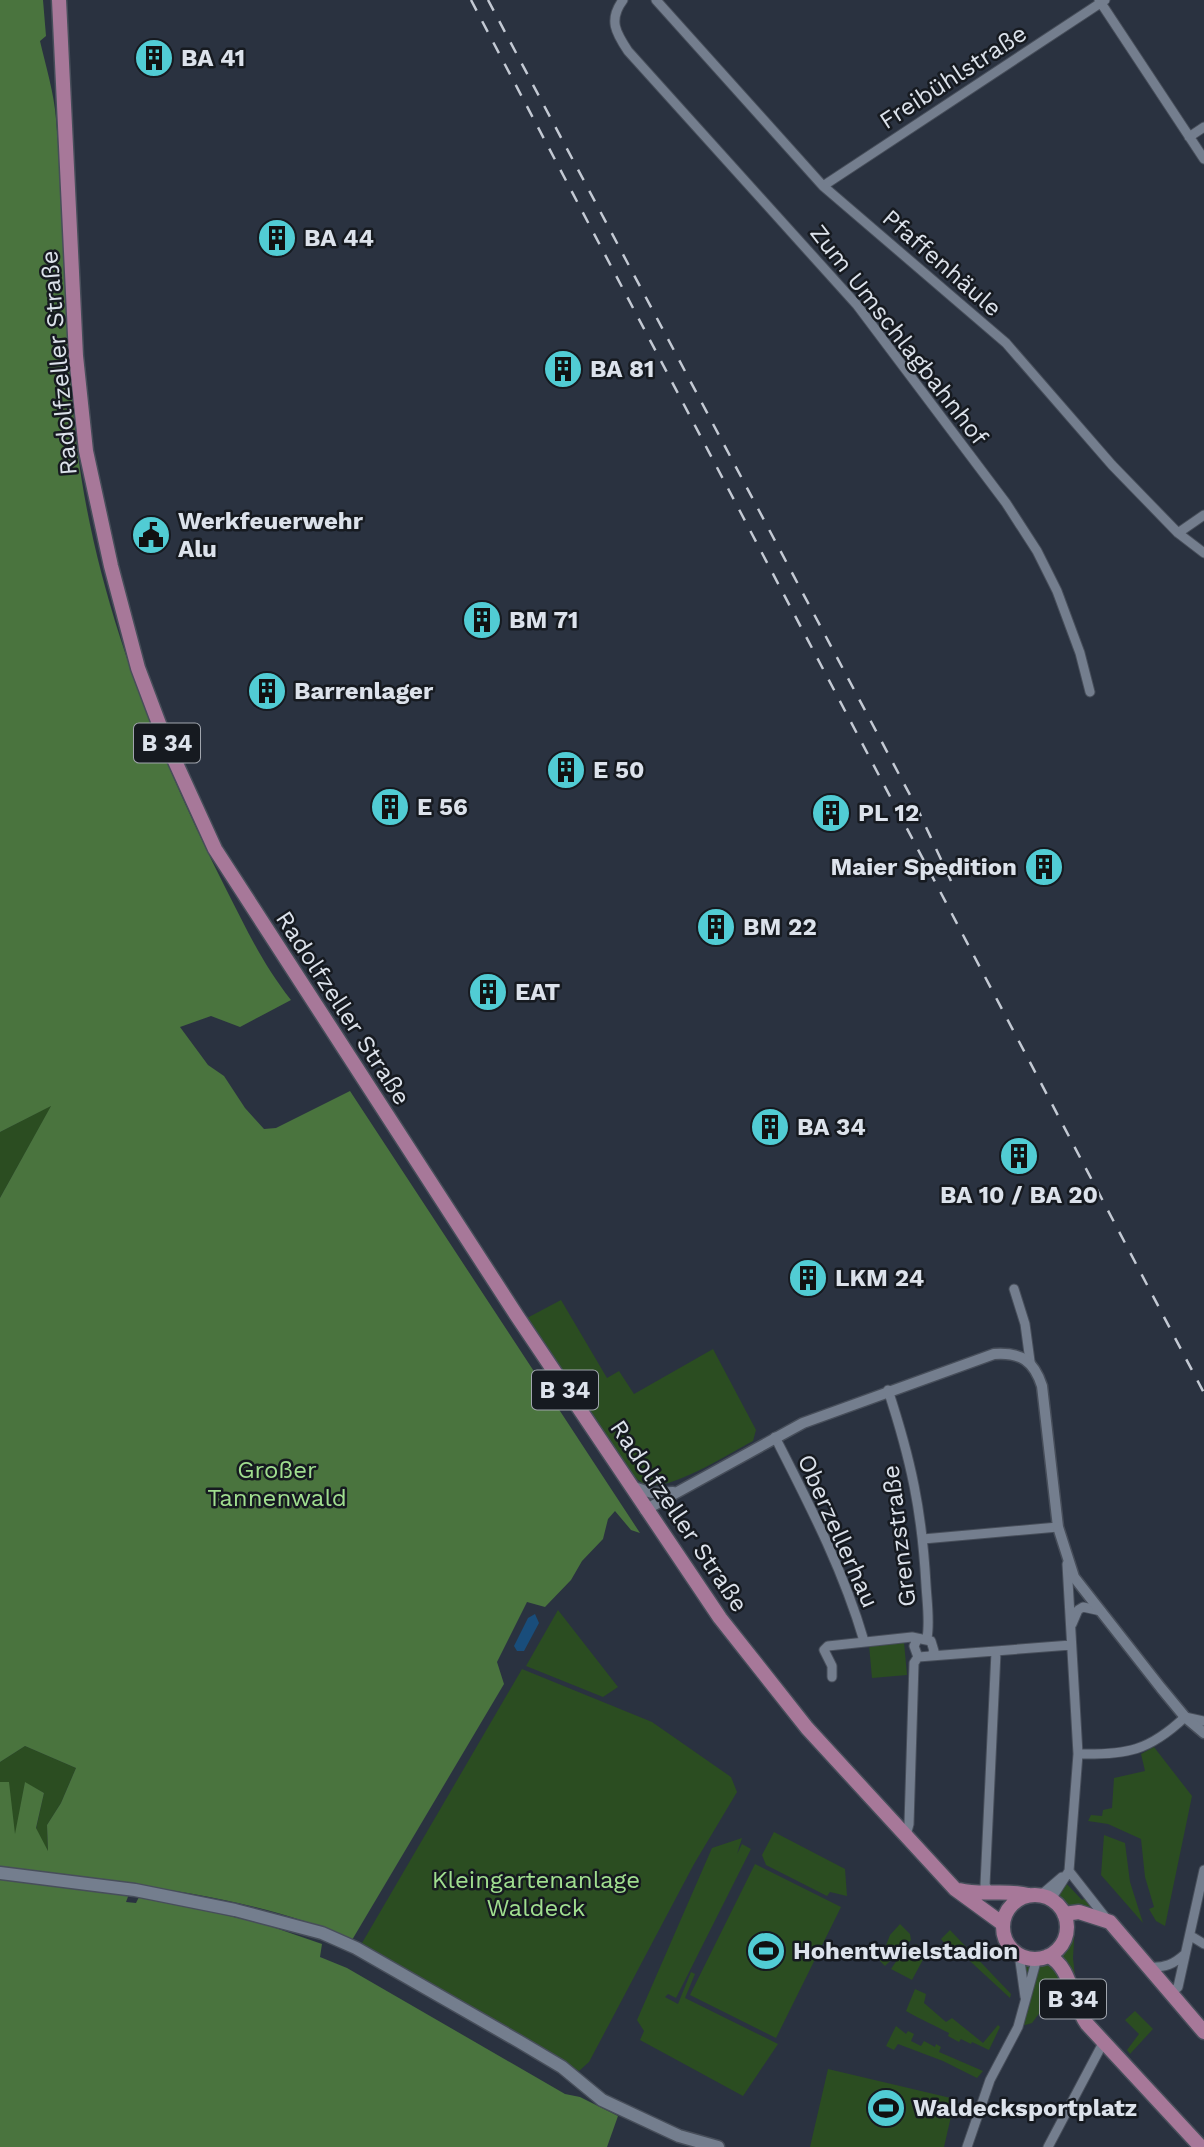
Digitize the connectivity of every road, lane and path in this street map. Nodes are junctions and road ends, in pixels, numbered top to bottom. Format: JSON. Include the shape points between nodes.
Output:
{"nodes":[{"id":1,"x":59,"y":0,"type":"edge"},
{"id":2,"x":623,"y":0,"type":"edge"},
{"id":3,"x":656,"y":0,"type":"edge"},
{"id":4,"x":1101,"y":1,"type":"edge"},
{"id":5,"x":1204,"y":127,"type":"edge"},
{"id":6,"x":1189,"y":137,"type":"junction"},
{"id":7,"x":1204,"y":159,"type":"edge"},
{"id":8,"x":823,"y":186,"type":"junction"},
{"id":9,"x":1204,"y":515,"type":"edge"},
{"id":10,"x":1178,"y":533,"type":"junction"},
{"id":11,"x":1204,"y":554,"type":"edge"},
{"id":12,"x":1090,"y":692,"type":"dead end"},
{"id":13,"x":1014,"y":1289,"type":"dead end"},
{"id":14,"x":1030,"y":1361,"type":"junction"},
{"id":15,"x":888,"y":1390,"type":"junction"},
{"id":16,"x":775,"y":1437,"type":"junction"},
{"id":17,"x":627,"y":1483,"type":"junction"},
{"id":18,"x":676,"y":1492,"type":"junction"},
{"id":19,"x":645,"y":1510,"type":"junction"},
{"id":20,"x":1058,"y":1527,"type":"junction"},
{"id":21,"x":923,"y":1539,"type":"junction"},
{"id":22,"x":1067,"y":1561,"type":"junction"},
{"id":23,"x":1074,"y":1577,"type":"junction"},
{"id":24,"x":1101,"y":1611,"type":"junction"},
{"id":25,"x":1070,"y":1629,"type":"junction"},
{"id":26,"x":922,"y":1639,"type":"junction"},
{"id":27,"x":863,"y":1641,"type":"junction"},
{"id":28,"x":1071,"y":1645,"type":"junction"},
{"id":29,"x":996,"y":1652,"type":"junction"},
{"id":30,"x":931,"y":1656,"type":"junction"},
{"id":31,"x":918,"y":1657,"type":"junction"},
{"id":32,"x":832,"y":1677,"type":"dead end"},
{"id":33,"x":1185,"y":1717,"type":"junction"},
{"id":34,"x":1204,"y":1721,"type":"edge"},
{"id":35,"x":1204,"y":1733,"type":"edge"},
{"id":36,"x":1078,"y":1754,"type":"junction"},
{"id":37,"x":909,"y":1804,"type":"junction"},
{"id":38,"x":890,"y":1818,"type":"junction"},
{"id":39,"x":906,"y":1835,"type":"junction"},
{"id":40,"x":1204,"y":1870,"type":"edge"},
{"id":41,"x":1069,"y":1871,"type":"junction"},
{"id":42,"x":0,"y":1873,"type":"edge"},
{"id":43,"x":955,"y":1889,"type":"junction"},
{"id":44,"x":990,"y":1893,"type":"junction"},
{"id":45,"x":1041,"y":1897,"type":"junction"},
{"id":46,"x":1064,"y":1914,"type":"junction"},
{"id":47,"x":1110,"y":1922,"type":"junction"},
{"id":48,"x":1003,"y":1923,"type":"junction"},
{"id":49,"x":1191,"y":1936,"type":"junction"},
{"id":50,"x":1204,"y":1944,"type":"edge"},
{"id":51,"x":1019,"y":1954,"type":"junction"},
{"id":52,"x":1185,"y":1954,"type":"junction"},
{"id":53,"x":1043,"y":1957,"type":"junction"},
{"id":54,"x":1149,"y":1967,"type":"junction"},
{"id":55,"x":1171,"y":1993,"type":"junction"},
{"id":56,"x":1025,"y":2006,"type":"junction"},
{"id":57,"x":1204,"y":2032,"type":"edge"},
{"id":58,"x":1103,"y":2043,"type":"junction"},
{"id":59,"x":719,"y":2147,"type":"edge"},
{"id":60,"x":967,"y":2147,"type":"edge"},
{"id":61,"x":1048,"y":2147,"type":"edge"},
{"id":62,"x":1201,"y":2147,"type":"edge"}],
"edges":[{"from":1,"to":17,"type":"main road","name":"Radolfzeller Straße","number":"B 34","via":[[76,356],[86,451],[138,668],[164,737],[232,879]]},
{"from":2,"to":12,"type":"street","name":"Zum Umschlagbahnhof","via":[[613,22],[628,51],[857,305],[1006,503],[1057,591]]},
{"from":3,"to":8,"type":"street","name":"Pfaffenhäule"},
{"from":4,"to":6,"type":"street"},
{"from":4,"to":8,"type":"street","name":"Freibühlstraße"},
{"from":5,"to":6,"type":"street"},
{"from":6,"to":7,"type":"street"},
{"from":8,"to":10,"type":"street","name":"Pfaffenhäule","via":[[1006,343]]},
{"from":9,"to":10,"type":"street"},
{"from":10,"to":11,"type":"street","name":"Pfaffenhäule"},
{"from":13,"to":14,"type":"street"},
{"from":14,"to":15,"type":"street","via":[[994,1354]]},
{"from":14,"to":20,"type":"street","via":[[1045,1399]]},
{"from":15,"to":16,"type":"street"},
{"from":15,"to":21,"type":"street","name":"Grenzstraße","via":[[911,1459]]},
{"from":16,"to":18,"type":"street"},
{"from":16,"to":27,"type":"street","name":"Oberzellerhau","via":[[829,1545]]},
{"from":17,"to":18,"type":"street","via":[[652,1493]]},
{"from":17,"to":19,"type":"main road","name":"Radolfzeller Straße","number":"B 34"},
{"from":18,"to":19,"type":"street"},
{"from":19,"to":38,"type":"main road","name":"Radolfzeller Straße","number":"B 34","via":[[752,1660]]},
{"from":20,"to":21,"type":"street"},
{"from":20,"to":22,"type":"street"},
{"from":21,"to":26,"type":"street","name":"Grenzstraße"},
{"from":22,"to":23,"type":"street"},
{"from":22,"to":25,"type":"street"},
{"from":23,"to":24,"type":"street"},
{"from":23,"to":25,"type":"street"},
{"from":24,"to":25,"type":"street","via":[[1083,1607]]},
{"from":24,"to":33,"type":"street"},
{"from":25,"to":28,"type":"street"},
{"from":26,"to":27,"type":"street","name":"Oberzellerhau"},
{"from":26,"to":30,"type":"street","via":[[934,1646]]},
{"from":26,"to":31,"type":"street","via":[[914,1652]]},
{"from":27,"to":32,"type":"street","name":"Oberzellerhau","via":[[824,1650]]},
{"from":28,"to":29,"type":"street"},
{"from":28,"to":36,"type":"street"},
{"from":29,"to":30,"type":"street"},
{"from":29,"to":44,"type":"street","via":[[985,1885]]},
{"from":30,"to":31,"type":"street"},
{"from":31,"to":37,"type":"street","via":[[914,1663]]},
{"from":33,"to":34,"type":"street"},
{"from":33,"to":35,"type":"street"},
{"from":33,"to":36,"type":"street","via":[[1143,1748]]},
{"from":36,"to":41,"type":"street"},
{"from":37,"to":38,"type":"street"},
{"from":37,"to":39,"type":"street"},
{"from":38,"to":39,"type":"main road","name":"Radolfzeller Straße","number":"B 34"},
{"from":39,"to":43,"type":"main road","name":"Radolfzeller Straße","number":"B 34"},
{"from":40,"to":49,"type":"street"},
{"from":41,"to":45,"type":"street"},
{"from":41,"to":47,"type":"street"},
{"from":42,"to":59,"type":"main road","via":[[148,1893],[323,1933],[520,2042],[602,2100],[679,2136]]},
{"from":43,"to":44,"type":"main road","via":[[976,1895]]},
{"from":43,"to":48,"type":"main road","name":"Radolfzeller Straße","number":"B 34"},
{"from":44,"to":45,"type":"main road"},
{"from":45,"to":46,"type":"main road"},
{"from":45,"to":48,"type":"main road","via":[[1013,1903]]},
{"from":46,"to":47,"type":"main road","via":[[1079,1912]]},
{"from":46,"to":53,"type":"main road","number":"B 34","via":[[1063,1942]]},
{"from":47,"to":54,"type":"main road"},
{"from":48,"to":51,"type":"main road","number":"B 34","via":[[1006,1941]]},
{"from":49,"to":50,"type":"street"},
{"from":49,"to":52,"type":"street"},
{"from":51,"to":53,"type":"main road","number":"B 34"},
{"from":51,"to":56,"type":"street"},
{"from":52,"to":54,"type":"street","via":[[1175,1963]]},
{"from":52,"to":55,"type":"street","via":[[1178,1987]]},
{"from":53,"to":56,"type":"street"},
{"from":53,"to":58,"type":"main road","number":"B 34","via":[[1060,1963],[1079,2013]]},
{"from":54,"to":55,"type":"main road"},
{"from":55,"to":57,"type":"main road"},
{"from":56,"to":60,"type":"street","via":[[990,2081]]},
{"from":58,"to":61,"type":"street"},
{"from":58,"to":62,"type":"main road","number":"B 34"}]}
